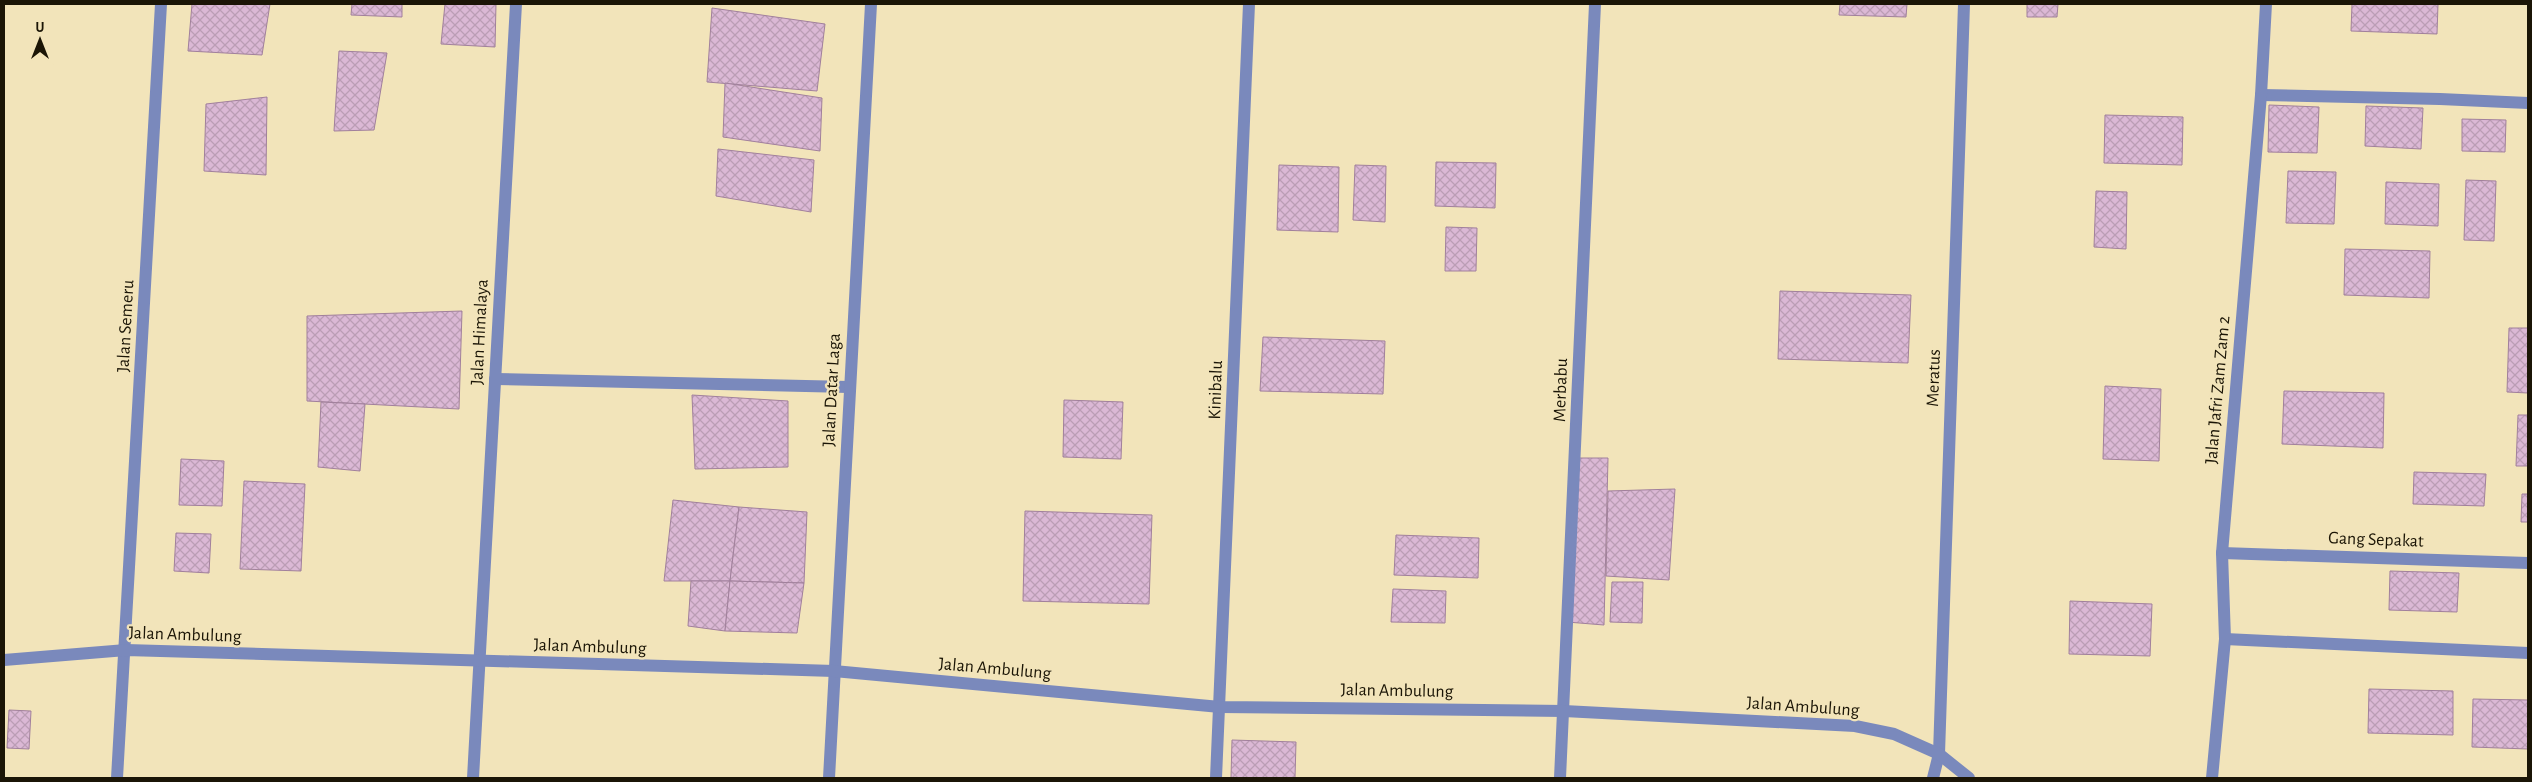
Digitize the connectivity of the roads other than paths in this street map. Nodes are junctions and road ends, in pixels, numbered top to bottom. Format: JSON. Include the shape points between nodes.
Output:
{"nodes":[{"id":1,"x":160,"y":4,"type":"edge"},
{"id":2,"x":516,"y":4,"type":"edge"},
{"id":3,"x":871,"y":4,"type":"edge"},
{"id":4,"x":1249,"y":4,"type":"edge"},
{"id":5,"x":1595,"y":4,"type":"edge"},
{"id":6,"x":1964,"y":4,"type":"edge"},
{"id":7,"x":2266,"y":4,"type":"edge"},
{"id":8,"x":2261,"y":95,"type":"junction"},
{"id":9,"x":2528,"y":104,"type":"edge"},
{"id":10,"x":495,"y":379,"type":"junction"},
{"id":11,"x":850,"y":387,"type":"junction"},
{"id":12,"x":2222,"y":553,"type":"junction"},
{"id":13,"x":2528,"y":563,"type":"edge"},
{"id":14,"x":2225,"y":639,"type":"junction"},
{"id":15,"x":126,"y":650,"type":"junction"},
{"id":16,"x":2528,"y":653,"type":"edge"},
{"id":17,"x":4,"y":660,"type":"edge"},
{"id":18,"x":479,"y":662,"type":"junction"},
{"id":19,"x":834,"y":671,"type":"junction"},
{"id":20,"x":1220,"y":707,"type":"junction"},
{"id":21,"x":1564,"y":711,"type":"junction"},
{"id":22,"x":1939,"y":754,"type":"junction"},
{"id":23,"x":117,"y":778,"type":"edge"},
{"id":24,"x":473,"y":778,"type":"edge"},
{"id":25,"x":829,"y":778,"type":"edge"},
{"id":26,"x":1216,"y":778,"type":"edge"},
{"id":27,"x":1560,"y":778,"type":"edge"},
{"id":28,"x":1933,"y":778,"type":"edge"},
{"id":29,"x":1969,"y":778,"type":"edge"},
{"id":30,"x":2212,"y":778,"type":"edge"}],
"edges":[{"from":1,"to":15,"type":"street","name":"Jalan Semeru"},
{"from":2,"to":10,"type":"street","name":"Jalan Himalaya"},
{"from":3,"to":11,"type":"street","name":"Jalan Datar Laga"},
{"from":4,"to":20,"type":"street","name":"Kinibalu"},
{"from":5,"to":21,"type":"street","name":"Merbabu"},
{"from":6,"to":22,"type":"street","name":"Meratus"},
{"from":7,"to":8,"type":"street","name":"Jalan Jafri Zam Zam 2"},
{"from":8,"to":9,"type":"street"},
{"from":8,"to":12,"type":"street","name":"Jalan Jafri Zam Zam 2"},
{"from":10,"to":11,"type":"street"},
{"from":10,"to":18,"type":"street","name":"Jalan Himalaya"},
{"from":11,"to":19,"type":"street","name":"Jalan Datar Laga"},
{"from":12,"to":13,"type":"street","name":"Gang Sepakat"},
{"from":12,"to":14,"type":"street","name":"Jalan Jafri Zam Zam 2"},
{"from":14,"to":16,"type":"street"},
{"from":14,"to":30,"type":"street","name":"Jalan Jafri Zam Zam 2"},
{"from":15,"to":17,"type":"street","name":"Jalan Ambulung"},
{"from":15,"to":18,"type":"street","name":"Jalan Ambulung"},
{"from":15,"to":23,"type":"street","name":"Jalan Semeru"},
{"from":18,"to":19,"type":"street","name":"Jalan Ambulung"},
{"from":18,"to":24,"type":"street","name":"Jalan Himalaya"},
{"from":19,"to":20,"type":"street","name":"Jalan Ambulung"},
{"from":19,"to":25,"type":"street","name":"Jalan Datar Laga"},
{"from":20,"to":21,"type":"street","name":"Jalan Ambulung"},
{"from":20,"to":26,"type":"street","name":"Kinibalu"},
{"from":21,"to":22,"type":"street","name":"Jalan Ambulung","via":[[1855,726],[1894,734]]},
{"from":21,"to":27,"type":"street","name":"Merbabu"},
{"from":22,"to":28,"type":"street","name":"Meratus"},
{"from":22,"to":29,"type":"street","name":"Jalan Ambulung"}]}
